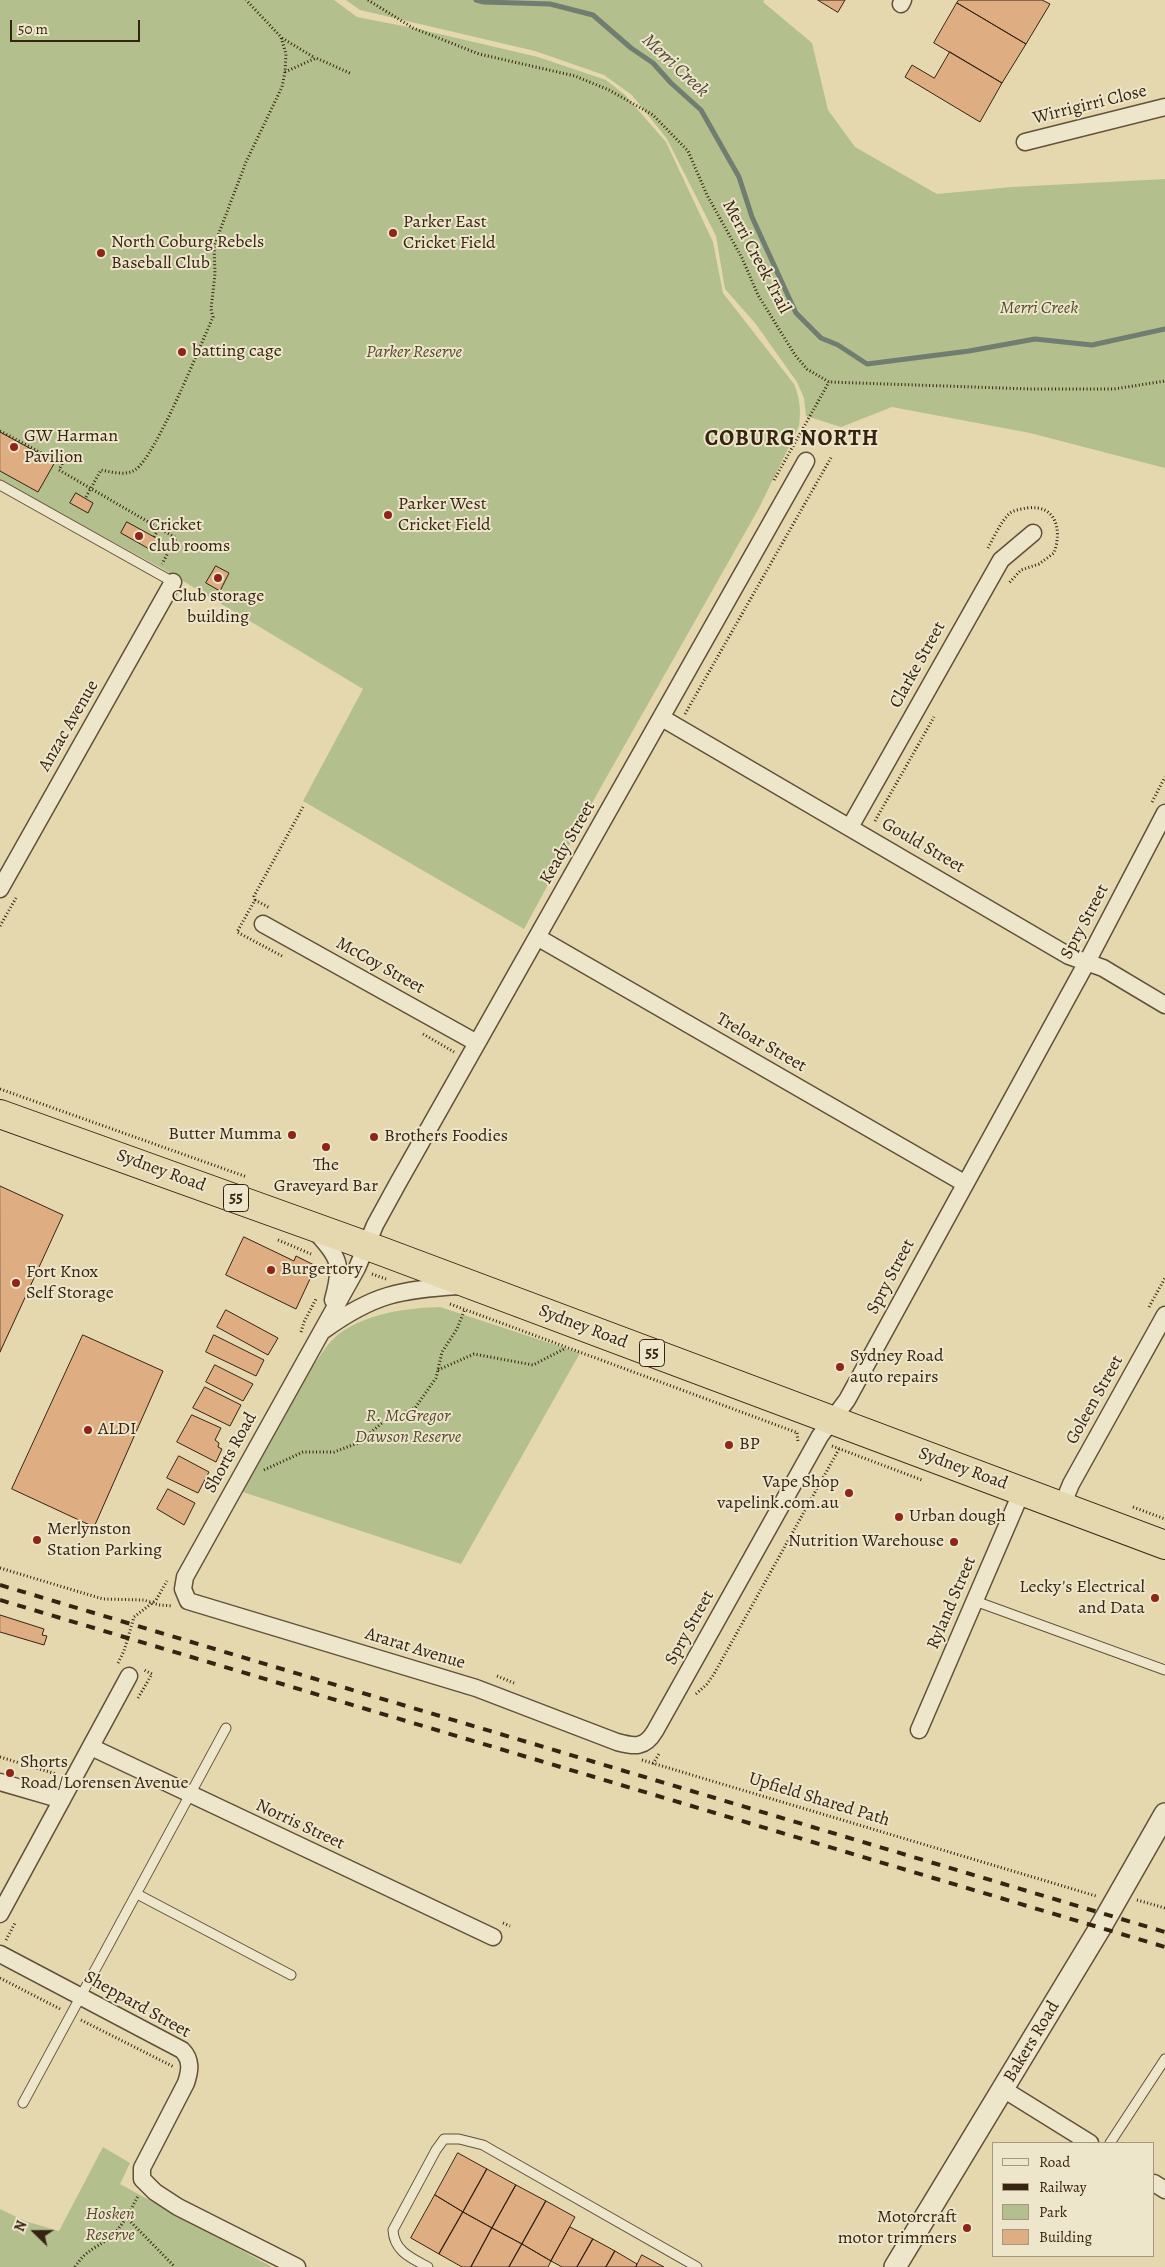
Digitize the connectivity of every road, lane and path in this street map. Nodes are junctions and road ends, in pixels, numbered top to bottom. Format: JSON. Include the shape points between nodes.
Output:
{"nodes":[{"id":1,"x":246,"y":0,"type":"edge"},
{"id":2,"x":368,"y":0,"type":"edge"},
{"id":3,"x":280,"y":37,"type":"junction"},
{"id":4,"x":316,"y":58,"type":"junction"},
{"id":5,"x":285,"y":72,"type":"junction"},
{"id":6,"x":352,"y":74,"type":"dead end"},
{"id":7,"x":1165,"y":107,"type":"edge"},
{"id":8,"x":1025,"y":142,"type":"dead end"},
{"id":9,"x":1165,"y":381,"type":"edge"},
{"id":10,"x":829,"y":382,"type":"junction"},
{"id":11,"x":804,"y":425,"type":"dead end"},
{"id":12,"x":0,"y":431,"type":"edge"},
{"id":13,"x":806,"y":461,"type":"dead end"},
{"id":14,"x":0,"y":485,"type":"edge"},
{"id":15,"x":91,"y":488,"type":"junction"},
{"id":16,"x":86,"y":497,"type":"dead end"},
{"id":17,"x":159,"y":528,"type":"junction"},
{"id":18,"x":1033,"y":533,"type":"dead end"},
{"id":19,"x":154,"y":537,"type":"dead end"},
{"id":20,"x":157,"y":573,"type":"junction"},
{"id":21,"x":173,"y":582,"type":"joint"},
{"id":22,"x":662,"y":718,"type":"junction"},
{"id":23,"x":303,"y":807,"type":"dead end"},
{"id":24,"x":1165,"y":813,"type":"edge"},
{"id":25,"x":850,"y":827,"type":"junction"},
{"id":26,"x":0,"y":889,"type":"edge"},
{"id":27,"x":255,"y":900,"type":"dead end"},
{"id":28,"x":263,"y":924,"type":"dead end"},
{"id":29,"x":537,"y":937,"type":"junction"},
{"id":30,"x":1087,"y":962,"type":"junction"},
{"id":31,"x":1165,"y":1005,"type":"edge"},
{"id":32,"x":477,"y":1043,"type":"junction"},
{"id":33,"x":0,"y":1089,"type":"edge"},
{"id":34,"x":0,"y":1114,"type":"edge"},
{"id":35,"x":253,"y":1180,"type":"dead end"},
{"id":36,"x":964,"y":1183,"type":"junction"},
{"id":37,"x":310,"y":1225,"type":"junction"},
{"id":38,"x":273,"y":1237,"type":"dead end"},
{"id":39,"x":367,"y":1246,"type":"junction"},
{"id":40,"x":316,"y":1256,"type":"dead end"},
{"id":41,"x":372,"y":1274,"type":"dead end"},
{"id":42,"x":468,"y":1297,"type":"junction"},
{"id":43,"x":378,"y":1298,"type":"junction"},
{"id":44,"x":444,"y":1303,"type":"dead end"},
{"id":45,"x":1165,"y":1315,"type":"edge"},
{"id":46,"x":324,"y":1326,"type":"junction"},
{"id":47,"x":567,"y":1348,"type":"junction"},
{"id":48,"x":438,"y":1371,"type":"junction"},
{"id":49,"x":825,"y":1431,"type":"junction"},
{"id":50,"x":797,"y":1433,"type":"junction"},
{"id":51,"x":838,"y":1449,"type":"junction"},
{"id":52,"x":799,"y":1450,"type":"dead end"},
{"id":53,"x":261,"y":1465,"type":"dead end"},
{"id":54,"x":931,"y":1483,"type":"dead end"},
{"id":55,"x":1022,"y":1491,"type":"junction"},
{"id":56,"x":1062,"y":1506,"type":"junction"},
{"id":57,"x":1165,"y":1545,"type":"edge"},
{"id":58,"x":0,"y":1568,"type":"edge"},
{"id":59,"x":184,"y":1595,"type":"junction"},
{"id":60,"x":975,"y":1601,"type":"junction"},
{"id":61,"x":141,"y":1611,"type":"dead end"},
{"id":62,"x":1165,"y":1670,"type":"edge"},
{"id":63,"x":122,"y":1672,"type":"joint"},
{"id":64,"x":491,"y":1674,"type":"dead end"},
{"id":65,"x":516,"y":1685,"type":"dead end"},
{"id":66,"x":689,"y":1700,"type":"dead end"},
{"id":67,"x":226,"y":1728,"type":"dead end"},
{"id":68,"x":919,"y":1730,"type":"dead end"},
{"id":69,"x":90,"y":1747,"type":"junction"},
{"id":70,"x":662,"y":1748,"type":"dead end"},
{"id":71,"x":636,"y":1752,"type":"junction"},
{"id":72,"x":0,"y":1757,"type":"edge"},
{"id":73,"x":653,"y":1764,"type":"junction"},
{"id":74,"x":56,"y":1774,"type":"dead end"},
{"id":75,"x":0,"y":1782,"type":"edge"},
{"id":76,"x":190,"y":1795,"type":"junction"},
{"id":77,"x":62,"y":1800,"type":"junction"},
{"id":78,"x":1165,"y":1814,"type":"edge"},
{"id":79,"x":137,"y":1894,"type":"junction"},
{"id":80,"x":1119,"y":1896,"type":"junction"},
{"id":81,"x":1165,"y":1908,"type":"edge"},
{"id":82,"x":0,"y":1914,"type":"edge"},
{"id":83,"x":494,"y":1937,"type":"dead end"},
{"id":84,"x":0,"y":1954,"type":"edge"},
{"id":85,"x":291,"y":1975,"type":"dead end"},
{"id":86,"x":0,"y":1978,"type":"edge"},
{"id":87,"x":80,"y":1996,"type":"junction"},
{"id":88,"x":70,"y":2014,"type":"junction"},
{"id":89,"x":1165,"y":2059,"type":"edge"},
{"id":90,"x":178,"y":2069,"type":"dead end"},
{"id":91,"x":1003,"y":2089,"type":"junction"},
{"id":92,"x":23,"y":2103,"type":"dead end"},
{"id":93,"x":1088,"y":2142,"type":"edge"},
{"id":94,"x":1111,"y":2142,"type":"edge"},
{"id":95,"x":145,"y":2183,"type":"junction"},
{"id":96,"x":126,"y":2217,"type":"junction"},
{"id":97,"x":75,"y":2267,"type":"edge"},
{"id":98,"x":174,"y":2267,"type":"edge"},
{"id":99,"x":297,"y":2267,"type":"edge"},
{"id":100,"x":428,"y":2267,"type":"edge"},
{"id":101,"x":698,"y":2267,"type":"edge"},
{"id":102,"x":895,"y":2267,"type":"edge"}],
"edges":[{"from":1,"to":3,"type":"path"},
{"from":2,"to":10,"type":"path","name":"Merri Creek Trail","via":[[413,28],[479,54],[575,76],[609,90],[653,115],[688,151],[758,295],[795,355],[807,369]]},
{"from":3,"to":4,"type":"path"},
{"from":3,"to":5,"type":"path","via":[[286,54]]},
{"from":4,"to":5,"type":"path"},
{"from":4,"to":6,"type":"path"},
{"from":5,"to":15,"type":"path","via":[[282,87],[246,162],[214,246],[213,317],[162,429],[144,462],[133,471],[122,474],[101,470]]},
{"from":7,"to":8,"type":"street","name":"Wirrigirri Close"},
{"from":9,"to":10,"type":"path","name":"Merri Creek Trail","via":[[1114,389]]},
{"from":10,"to":11,"type":"path"},
{"from":12,"to":15,"type":"path","via":[[62,464],[59,470]]},
{"from":13,"to":22,"type":"street","name":"Keady Street"},
{"from":14,"to":20,"type":"lane"},
{"from":15,"to":16,"type":"path"},
{"from":15,"to":17,"type":"path"},
{"from":17,"to":19,"type":"path"},
{"from":17,"to":20,"type":"path","via":[[176,538]]},
{"from":18,"to":25,"type":"street","name":"Clarke Street","via":[[1000,560]]},
{"from":20,"to":21,"type":"lane"},
{"from":21,"to":26,"type":"street","name":"Anzac Avenue"},
{"from":22,"to":25,"type":"street","name":"Gould Street"},
{"from":22,"to":29,"type":"street","name":"Keady Street"},
{"from":23,"to":27,"type":"path","via":[[254,896]]},
{"from":24,"to":30,"type":"street","name":"Spry Street"},
{"from":25,"to":30,"type":"street","name":"Gould Street","via":[[1070,956]]},
{"from":28,"to":32,"type":"street","name":"McCoy Street"},
{"from":29,"to":32,"type":"street","name":"Keady Street"},
{"from":29,"to":36,"type":"street","name":"Treloar Street"},
{"from":30,"to":31,"type":"street","name":"Gould Street"},
{"from":30,"to":36,"type":"street","name":"Spry Street"},
{"from":32,"to":39,"type":"street","name":"Keady Street","via":[[375,1225]]},
{"from":33,"to":35,"type":"path"},
{"from":34,"to":37,"type":"highway","name":"Sydney Road","number":"55"},
{"from":36,"to":49,"type":"street","name":"Spry Street","via":[[844,1406]]},
{"from":37,"to":39,"type":"highway","name":"Sydney Road","number":"55"},
{"from":37,"to":46,"type":"street","name":"Shorts Road","via":[[334,1252],[338,1264],[337,1284]]},
{"from":38,"to":40,"type":"path"},
{"from":39,"to":42,"type":"highway","name":"Sydney Road","number":"55"},
{"from":39,"to":46,"type":"street","name":"Shorts Road"},
{"from":41,"to":43,"type":"path"},
{"from":42,"to":43,"type":"street","name":"Shorts Road","via":[[403,1291]]},
{"from":42,"to":44,"type":"path"},
{"from":42,"to":47,"type":"path"},
{"from":42,"to":48,"type":"path","via":[[457,1329],[442,1352]]},
{"from":42,"to":49,"type":"highway","name":"Sydney Road","number":"55"},
{"from":43,"to":46,"type":"street","name":"Shorts Road"},
{"from":45,"to":56,"type":"street","name":"Goleen Street"},
{"from":46,"to":59,"type":"street","name":"Shorts Road","via":[[185,1577]]},
{"from":47,"to":48,"type":"path","via":[[532,1365],[474,1354]]},
{"from":47,"to":50,"type":"path"},
{"from":48,"to":53,"type":"path","via":[[415,1408],[383,1422],[358,1443],[334,1452],[303,1452],[256,1473]]},
{"from":49,"to":50,"type":"path"},
{"from":49,"to":51,"type":"path"},
{"from":49,"to":55,"type":"highway","name":"Sydney Road","number":"55"},
{"from":49,"to":71,"type":"street","name":"Spry Street","via":[[655,1731]]},
{"from":50,"to":52,"type":"path"},
{"from":51,"to":54,"type":"path"},
{"from":51,"to":66,"type":"path","via":[[714,1674]]},
{"from":55,"to":56,"type":"highway","name":"Sydney Road","number":"55"},
{"from":55,"to":60,"type":"street","name":"Ryland Street"},
{"from":56,"to":57,"type":"highway","name":"Sydney Road","number":"55"},
{"from":58,"to":59,"type":"path","via":[[103,1599],[144,1600],[160,1606],[175,1606]]},
{"from":59,"to":71,"type":"street","name":"Ararat Avenue","via":[[193,1603],[476,1688]]},
{"from":60,"to":62,"type":"lane"},
{"from":60,"to":68,"type":"street","name":"Ryland Street"},
{"from":61,"to":63,"type":"path","via":[[134,1617],[124,1651]]},
{"from":63,"to":69,"type":"street"},
{"from":64,"to":65,"type":"path"},
{"from":67,"to":76,"type":"lane"},
{"from":69,"to":76,"type":"street","name":"Norris Street"},
{"from":69,"to":77,"type":"street"},
{"from":70,"to":73,"type":"path"},
{"from":71,"to":73,"type":"path","name":"Upfield Shared Path"},
{"from":72,"to":74,"type":"path"},
{"from":73,"to":80,"type":"path","name":"Upfield Shared Path","via":[[1099,1897]]},
{"from":75,"to":77,"type":"street"},
{"from":76,"to":79,"type":"lane"},
{"from":76,"to":83,"type":"street","name":"Norris Street"},
{"from":77,"to":82,"type":"street"},
{"from":78,"to":80,"type":"street","name":"Bakers Road"},
{"from":79,"to":85,"type":"lane"},
{"from":79,"to":87,"type":"lane"},
{"from":80,"to":81,"type":"path","name":"Upfield Shared Path"},
{"from":80,"to":91,"type":"street","name":"Bakers Road"},
{"from":84,"to":87,"type":"street","name":"Sheppard Street"},
{"from":86,"to":88,"type":"path"},
{"from":87,"to":88,"type":"lane"},
{"from":87,"to":95,"type":"street","name":"Sheppard Street","via":[[187,2054],[190,2071],[186,2083],[140,2172]]},
{"from":88,"to":90,"type":"path"},
{"from":88,"to":92,"type":"lane"},
{"from":89,"to":94,"type":"lane"},
{"from":91,"to":93,"type":"street"},
{"from":91,"to":102,"type":"street","name":"Bakers Road"},
{"from":95,"to":96,"type":"path"},
{"from":95,"to":99,"type":"street","via":[[178,2207]]},
{"from":96,"to":97,"type":"path","via":[[108,2239],[82,2255]]},
{"from":96,"to":98,"type":"path"},
{"from":100,"to":101,"type":"lane","via":[[403,2252],[394,2241],[393,2230],[444,2139],[483,2145]]}]}
